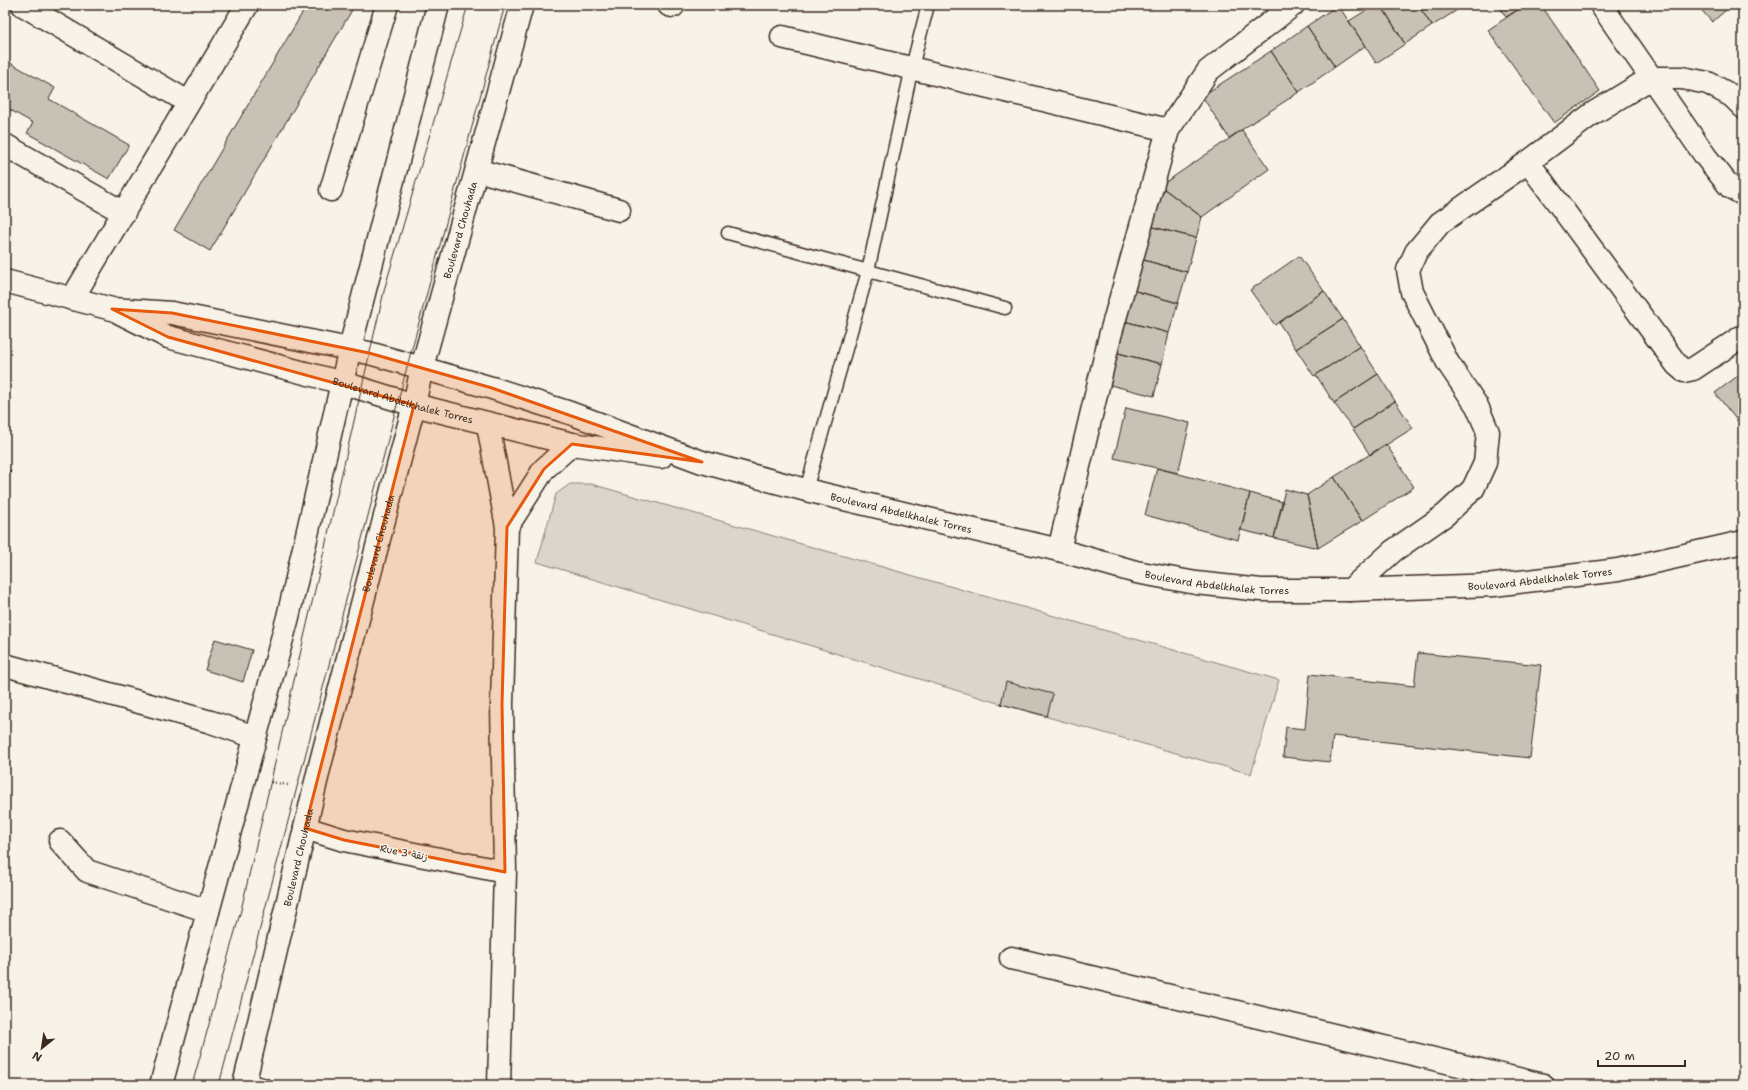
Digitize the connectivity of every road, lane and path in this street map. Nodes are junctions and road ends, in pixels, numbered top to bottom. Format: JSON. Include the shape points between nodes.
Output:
{"nodes":[{"id":1,"x":23,"y":5,"type":"edge"},
{"id":2,"x":247,"y":5,"type":"edge"},
{"id":3,"x":387,"y":5,"type":"edge"},
{"id":4,"x":522,"y":5,"type":"edge"},
{"id":5,"x":928,"y":5,"type":"edge"},
{"id":6,"x":1601,"y":5,"type":"edge"},
{"id":7,"x":434,"y":7,"type":"edge"},
{"id":8,"x":1282,"y":8,"type":"edge"},
{"id":9,"x":782,"y":37,"type":"dead end"},
{"id":10,"x":912,"y":67,"type":"junction"},
{"id":11,"x":1651,"y":78,"type":"junction"},
{"id":12,"x":188,"y":102,"type":"junction"},
{"id":13,"x":1743,"y":108,"type":"edge"},
{"id":14,"x":1168,"y":130,"type":"junction"},
{"id":15,"x":5,"y":145,"type":"edge"},
{"id":16,"x":1528,"y":162,"type":"junction"},
{"id":17,"x":476,"y":170,"type":"junction"},
{"id":18,"x":331,"y":190,"type":"dead end"},
{"id":19,"x":1743,"y":194,"type":"edge"},
{"id":20,"x":619,"y":210,"type":"dead end"},
{"id":21,"x":124,"y":213,"type":"junction"},
{"id":22,"x":728,"y":233,"type":"dead end"},
{"id":23,"x":868,"y":271,"type":"junction"},
{"id":24,"x":5,"y":281,"type":"edge"},
{"id":25,"x":72,"y":299,"type":"junction"},
{"id":26,"x":1005,"y":308,"type":"dead end"},
{"id":27,"x":112,"y":309,"type":"junction"},
{"id":28,"x":1743,"y":336,"type":"edge"},
{"id":29,"x":350,"y":348,"type":"junction"},
{"id":30,"x":422,"y":367,"type":"junction"},
{"id":31,"x":343,"y":383,"type":"junction"},
{"id":32,"x":414,"y":405,"type":"junction"},
{"id":33,"x":488,"y":424,"type":"junction"},
{"id":34,"x":572,"y":444,"type":"junction"},
{"id":35,"x":702,"y":462,"type":"junction"},
{"id":36,"x":806,"y":490,"type":"junction"},
{"id":37,"x":507,"y":527,"type":"junction"},
{"id":38,"x":1743,"y":542,"type":"edge"},
{"id":39,"x":1059,"y":550,"type":"junction"},
{"id":40,"x":1350,"y":590,"type":"junction"},
{"id":41,"x":5,"y":665,"type":"edge"},
{"id":42,"x":255,"y":737,"type":"junction"},
{"id":43,"x":245,"y":776,"type":"junction"},
{"id":44,"x":313,"y":792,"type":"junction"},
{"id":45,"x":305,"y":828,"type":"junction"},
{"id":46,"x":60,"y":841,"type":"dead end"},
{"id":47,"x":505,"y":872,"type":"junction"},
{"id":48,"x":208,"y":911,"type":"junction"},
{"id":49,"x":1011,"y":958,"type":"dead end"},
{"id":50,"x":251,"y":1083,"type":"edge"},
{"id":51,"x":161,"y":1085,"type":"edge"},
{"id":52,"x":499,"y":1085,"type":"edge"},
{"id":53,"x":1543,"y":1085,"type":"edge"}],
"edges":[{"from":1,"to":12,"type":"street"},
{"from":2,"to":12,"type":"street"},
{"from":3,"to":18,"type":"street"},
{"from":4,"to":17,"type":"street","name":"Boulevard Chouhada"},
{"from":5,"to":10,"type":"lane"},
{"from":6,"to":11,"type":"street"},
{"from":7,"to":29,"type":"street"},
{"from":8,"to":14,"type":"street","via":[[1208,71]]},
{"from":9,"to":10,"type":"street"},
{"from":10,"to":14,"type":"street"},
{"from":10,"to":23,"type":"lane"},
{"from":11,"to":13,"type":"street","via":[[1682,78],[1708,83],[1732,96]]},
{"from":11,"to":16,"type":"street","via":[[1592,114]]},
{"from":11,"to":19,"type":"street","via":[[1730,187]]},
{"from":12,"to":21,"type":"street"},
{"from":14,"to":39,"type":"street","via":[[1110,336]]},
{"from":15,"to":21,"type":"street"},
{"from":16,"to":28,"type":"street","via":[[1680,368],[1684,371],[1693,369]]},
{"from":16,"to":40,"type":"street","via":[[1440,223],[1416,252],[1408,270],[1412,292],[1448,363],[1483,419],[1488,432],[1485,463],[1473,489],[1445,515],[1393,551]]},
{"from":17,"to":20,"type":"street"},
{"from":17,"to":30,"type":"street","name":"Boulevard Chouhada"},
{"from":21,"to":25,"type":"street"},
{"from":22,"to":23,"type":"lane"},
{"from":23,"to":26,"type":"lane"},
{"from":23,"to":36,"type":"lane"},
{"from":24,"to":25,"type":"street","name":"Boulevard Abdelkhalek Torres"},
{"from":25,"to":27,"type":"street","name":"Boulevard Abdelkhalek Torres"},
{"from":27,"to":29,"type":"street","name":"Boulevard Abdelkhalek Torres","via":[[172,313]]},
{"from":27,"to":31,"type":"street","name":"Boulevard Abdelkhalek Torres","via":[[168,337]]},
{"from":29,"to":30,"type":"street","name":"Boulevard Abdelkhalek Torres"},
{"from":29,"to":31,"type":"street"},
{"from":30,"to":32,"type":"street","name":"Boulevard Chouhada"},
{"from":30,"to":35,"type":"street","name":"Boulevard Abdelkhalek Torres","via":[[570,413]]},
{"from":31,"to":32,"type":"street","name":"Boulevard Abdelkhalek Torres"},
{"from":31,"to":42,"type":"street","via":[[288,618]]},
{"from":32,"to":33,"type":"street","name":"Boulevard Abdelkhalek Torres"},
{"from":32,"to":44,"type":"street","name":"Boulevard Chouhada"},
{"from":33,"to":34,"type":"street","name":"Boulevard Abdelkhalek Torres"},
{"from":33,"to":37,"type":"street"},
{"from":34,"to":35,"type":"street","name":"Boulevard Abdelkhalek Torres"},
{"from":34,"to":37,"type":"street","via":[[544,470]]},
{"from":35,"to":36,"type":"street","name":"Boulevard Abdelkhalek Torres"},
{"from":36,"to":39,"type":"street","name":"Boulevard Abdelkhalek Torres"},
{"from":37,"to":47,"type":"street","via":[[502,704]]},
{"from":38,"to":40,"type":"street","name":"Boulevard Abdelkhalek Torres","via":[[1618,570],[1579,575],[1494,585]]},
{"from":39,"to":40,"type":"street","name":"Boulevard Abdelkhalek Torres","via":[[1136,572],[1196,583],[1261,590]]},
{"from":41,"to":42,"type":"street"},
{"from":42,"to":43,"type":"street"},
{"from":43,"to":44,"type":"path"},
{"from":43,"to":48,"type":"street"},
{"from":44,"to":45,"type":"street","name":"Boulevard Chouhada"},
{"from":45,"to":47,"type":"street","name":"Rue 3 زنقة","via":[[344,840]]},
{"from":45,"to":50,"type":"street","name":"Boulevard Chouhada"},
{"from":46,"to":48,"type":"street","via":[[87,871]]},
{"from":47,"to":52,"type":"street"},
{"from":48,"to":51,"type":"street"},
{"from":49,"to":53,"type":"street"}]}
